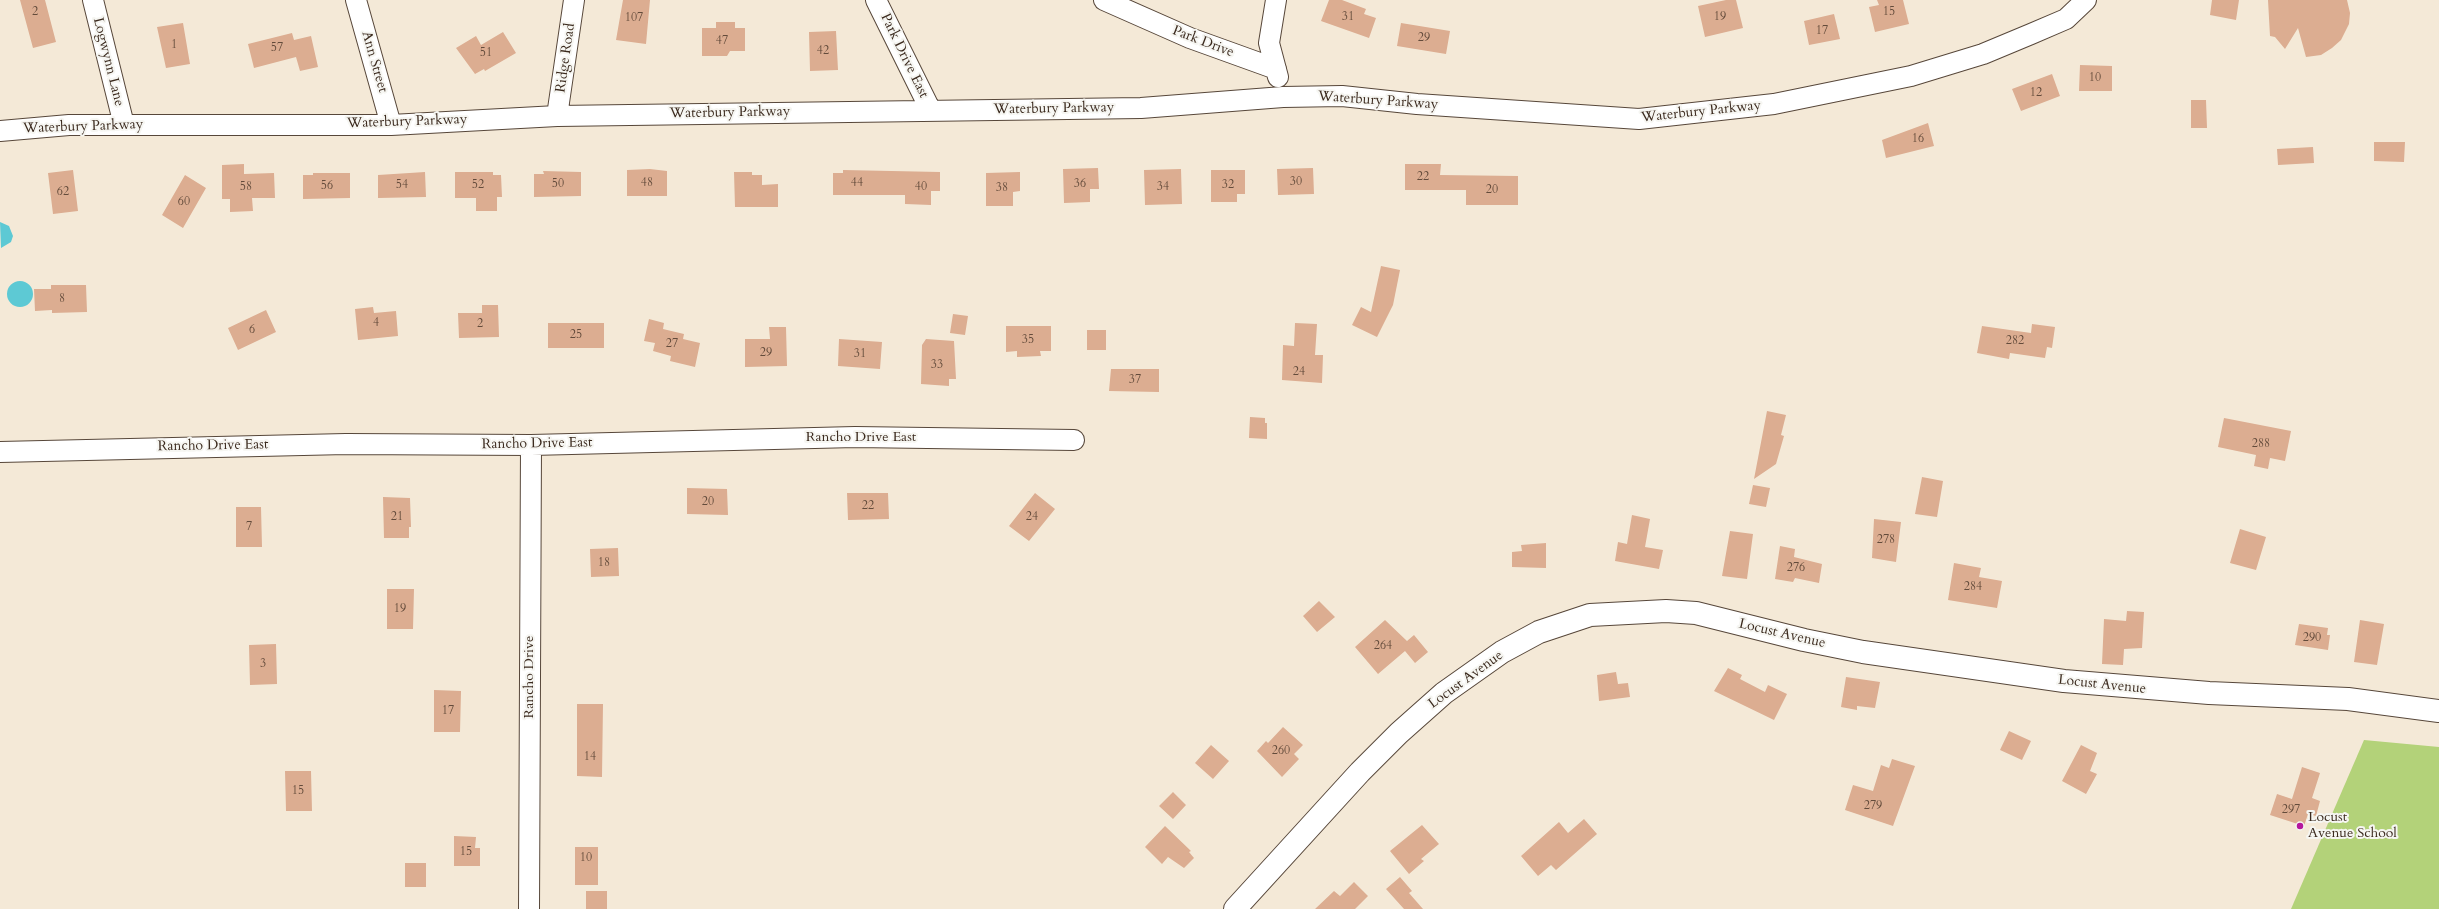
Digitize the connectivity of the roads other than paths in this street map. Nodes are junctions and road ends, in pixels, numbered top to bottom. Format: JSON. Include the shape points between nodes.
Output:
{"nodes":[{"id":1,"x":93,"y":0,"type":"edge"},
{"id":2,"x":356,"y":0,"type":"edge"},
{"id":3,"x":574,"y":0,"type":"edge"},
{"id":4,"x":876,"y":0,"type":"edge"},
{"id":5,"x":1104,"y":0,"type":"edge"},
{"id":6,"x":1276,"y":0,"type":"edge"},
{"id":7,"x":2086,"y":0,"type":"edge"},
{"id":8,"x":1276,"y":68,"type":"junction"},
{"id":9,"x":1283,"y":96,"type":"junction"},
{"id":10,"x":931,"y":111,"type":"junction"},
{"id":11,"x":557,"y":116,"type":"junction"},
{"id":12,"x":124,"y":125,"type":"junction"},
{"id":13,"x":391,"y":125,"type":"junction"},
{"id":14,"x":0,"y":131,"type":"edge"},
{"id":15,"x":1074,"y":440,"type":"dead end"},
{"id":16,"x":531,"y":445,"type":"junction"},
{"id":17,"x":0,"y":452,"type":"edge"},
{"id":18,"x":2439,"y":711,"type":"edge"},
{"id":19,"x":529,"y":909,"type":"edge"},
{"id":20,"x":1235,"y":909,"type":"edge"}],
"edges":[{"from":1,"to":12,"type":"street","name":"Logwynn Lane"},
{"from":2,"to":13,"type":"street","name":"Ann Street"},
{"from":3,"to":11,"type":"street","name":"Ridge Road"},
{"from":4,"to":10,"type":"street","name":"Park Drive East"},
{"from":5,"to":8,"type":"street","name":"Park Drive","via":[[1190,38]]},
{"from":6,"to":8,"type":"street","via":[[1269,44]]},
{"from":7,"to":9,"type":"street","name":"Waterbury Parkway","via":[[2066,19],[1983,54],[1954,63],[1904,78],[1725,111],[1639,119],[1417,104],[1342,96]]},
{"from":8,"to":9,"type":"street"},
{"from":9,"to":10,"type":"street","name":"Waterbury Parkway","via":[[1142,108]]},
{"from":10,"to":11,"type":"street","name":"Waterbury Parkway"},
{"from":11,"to":13,"type":"street","name":"Waterbury Parkway"},
{"from":12,"to":13,"type":"street","name":"Waterbury Parkway"},
{"from":12,"to":14,"type":"street","name":"Waterbury Parkway","via":[[69,125]]},
{"from":15,"to":16,"type":"street","name":"Rancho Drive East","via":[[855,436]]},
{"from":16,"to":17,"type":"street","name":"Rancho Drive East","via":[[346,444]]},
{"from":16,"to":19,"type":"street","name":"Rancho Drive"},
{"from":18,"to":20,"type":"street","name":"Locust Avenue","via":[[2348,699],[2232,695],[2064,682],[1862,652],[1696,613],[1666,611],[1590,615],[1539,632],[1502,652],[1444,693],[1360,772]]}]}
